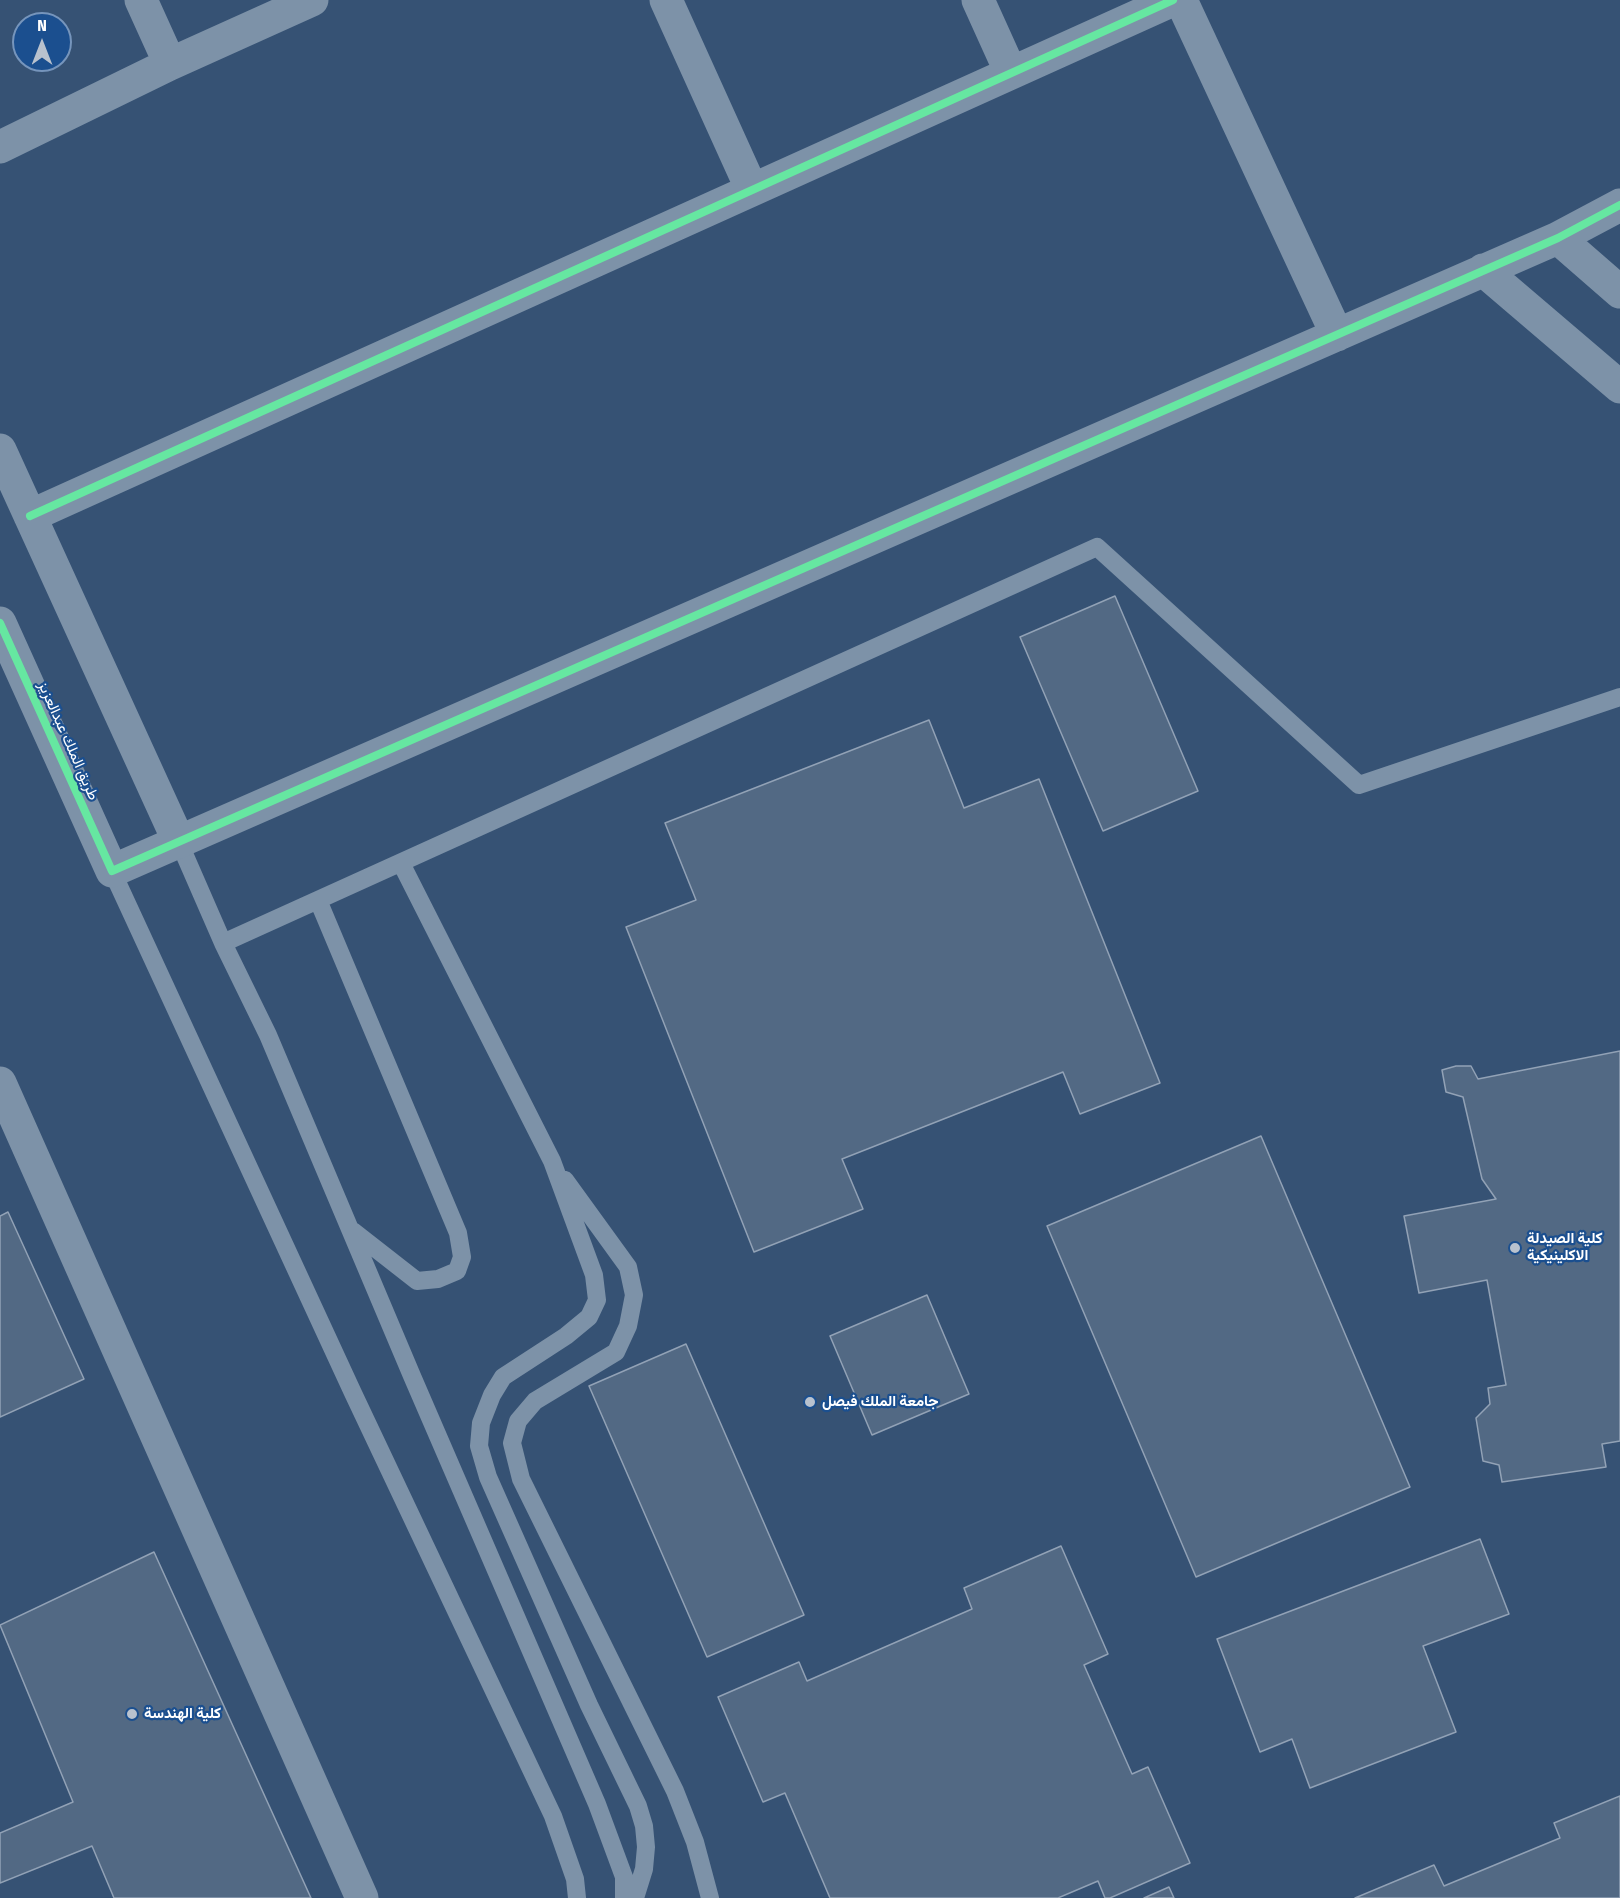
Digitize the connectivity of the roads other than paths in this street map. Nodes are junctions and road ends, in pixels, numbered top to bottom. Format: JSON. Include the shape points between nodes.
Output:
{"nodes":[{"id":1,"x":141,"y":0,"type":"edge"},
{"id":2,"x":312,"y":0,"type":"edge"},
{"id":3,"x":666,"y":0,"type":"edge"},
{"id":4,"x":978,"y":0,"type":"edge"},
{"id":5,"x":1173,"y":0,"type":"edge"},
{"id":6,"x":1181,"y":0,"type":"edge"},
{"id":7,"x":170,"y":64,"type":"junction"},
{"id":8,"x":1011,"y":73,"type":"junction"},
{"id":9,"x":0,"y":147,"type":"edge"},
{"id":10,"x":752,"y":190,"type":"junction"},
{"id":11,"x":1620,"y":205,"type":"edge"},
{"id":12,"x":1558,"y":238,"type":"junction"},
{"id":13,"x":1484,"y":270,"type":"junction"},
{"id":14,"x":1620,"y":292,"type":"edge"},
{"id":15,"x":1337,"y":335,"type":"junction"},
{"id":16,"x":1620,"y":387,"type":"edge"},
{"id":17,"x":0,"y":450,"type":"edge"},
{"id":18,"x":30,"y":516,"type":"junction"},
{"id":19,"x":0,"y":623,"type":"edge"},
{"id":20,"x":1620,"y":697,"type":"edge"},
{"id":21,"x":179,"y":842,"type":"junction"},
{"id":22,"x":400,"y":862,"type":"junction"},
{"id":23,"x":112,"y":871,"type":"junction"},
{"id":24,"x":318,"y":900,"type":"junction"},
{"id":25,"x":223,"y":943,"type":"junction"},
{"id":26,"x":0,"y":1083,"type":"edge"},
{"id":27,"x":552,"y":1161,"type":"junction"},
{"id":28,"x":350,"y":1229,"type":"junction"},
{"id":29,"x":362,"y":1898,"type":"edge"},
{"id":30,"x":577,"y":1898,"type":"edge"},
{"id":31,"x":624,"y":1898,"type":"edge"},
{"id":32,"x":635,"y":1898,"type":"edge"},
{"id":33,"x":710,"y":1898,"type":"edge"}],
"edges":[{"from":1,"to":7,"type":"street"},
{"from":2,"to":7,"type":"street"},
{"from":3,"to":10,"type":"street"},
{"from":4,"to":8,"type":"street"},
{"from":5,"to":8,"type":"street"},
{"from":6,"to":15,"type":"street"},
{"from":7,"to":9,"type":"street"},
{"from":8,"to":10,"type":"street"},
{"from":10,"to":18,"type":"street"},
{"from":11,"to":12,"type":"street"},
{"from":12,"to":13,"type":"street"},
{"from":12,"to":14,"type":"street"},
{"from":13,"to":15,"type":"street"},
{"from":13,"to":16,"type":"street"},
{"from":15,"to":21,"type":"street"},
{"from":17,"to":18,"type":"street"},
{"from":18,"to":21,"type":"street"},
{"from":19,"to":23,"type":"street","name":"طريق الملك عبدالعزيز"},
{"from":20,"to":22,"type":"lane","via":[[1359,785],[1097,547]]},
{"from":21,"to":23,"type":"street"},
{"from":21,"to":25,"type":"lane"},
{"from":22,"to":24,"type":"lane"},
{"from":22,"to":27,"type":"lane"},
{"from":23,"to":30,"type":"lane","via":[[553,1816],[575,1879]]},
{"from":24,"to":25,"type":"lane"},
{"from":24,"to":28,"type":"lane","via":[[458,1233],[462,1257],[457,1271],[438,1279],[417,1281]]},
{"from":25,"to":28,"type":"lane"},
{"from":26,"to":29,"type":"street"},
{"from":27,"to":32,"type":"lane","via":[[594,1275],[597,1300],[589,1317],[503,1377],[480,1424],[479,1446],[493,1488],[638,1806],[646,1847]]},
{"from":27,"to":33,"type":"lane","via":[[628,1267],[634,1295],[628,1326],[616,1352],[535,1401],[518,1420],[512,1443],[521,1479],[675,1791],[695,1842]]},
{"from":28,"to":31,"type":"lane","via":[[597,1804],[624,1877]]}]}
